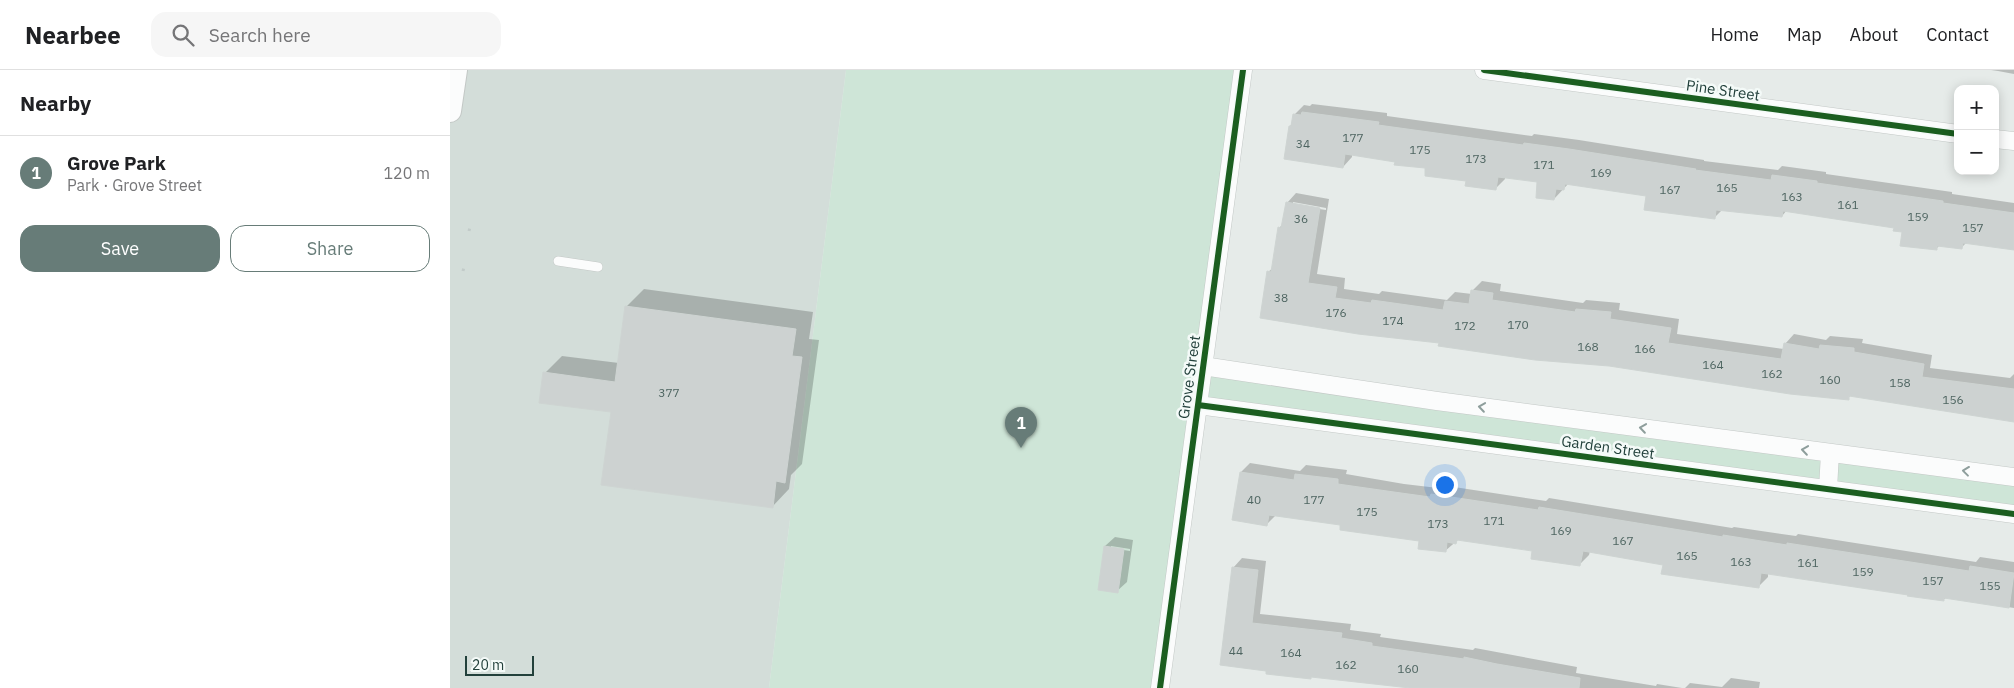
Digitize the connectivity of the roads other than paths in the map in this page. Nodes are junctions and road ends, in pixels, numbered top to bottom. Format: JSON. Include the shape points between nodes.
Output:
{"nodes":[{"id":1,"x":456,"y":70,"type":"edge"},
{"id":2,"x":1243,"y":70,"type":"edge"},
{"id":3,"x":1484,"y":70,"type":"edge"},
{"id":4,"x":450,"y":111,"type":"edge"},
{"id":5,"x":1954,"y":133,"type":"edge"},
{"id":6,"x":1999,"y":139,"type":"edge"},
{"id":7,"x":2014,"y":141,"type":"edge"},
{"id":8,"x":558,"y":261,"type":"dead end"},
{"id":9,"x":598,"y":267,"type":"dead end"},
{"id":10,"x":1203,"y":366,"type":"junction"},
{"id":11,"x":1198,"y":405,"type":"junction"},
{"id":12,"x":1830,"y":453,"type":"junction"},
{"id":13,"x":2014,"y":477,"type":"edge"},
{"id":14,"x":1828,"y":489,"type":"junction"},
{"id":15,"x":2014,"y":514,"type":"edge"},
{"id":16,"x":1160,"y":688,"type":"edge"}],
"edges":[{"from":1,"to":4,"type":"street"},
{"from":2,"to":10,"type":"street","name":"Grove Street"},
{"from":3,"to":5,"type":"street","name":"Pine Street"},
{"from":6,"to":7,"type":"street"},
{"from":8,"to":9,"type":"lane"},
{"from":10,"to":11,"type":"street","name":"Grove Street"},
{"from":12,"to":10,"type":"street","name":"Garden Street","one_way":true},
{"from":11,"to":14,"type":"street","name":"Garden Street"},
{"from":11,"to":16,"type":"street","name":"Grove Street"},
{"from":13,"to":12,"type":"street","name":"Garden Street","one_way":true},
{"from":12,"to":14,"type":"street"},
{"from":14,"to":15,"type":"street","name":"Garden Street"}]}
